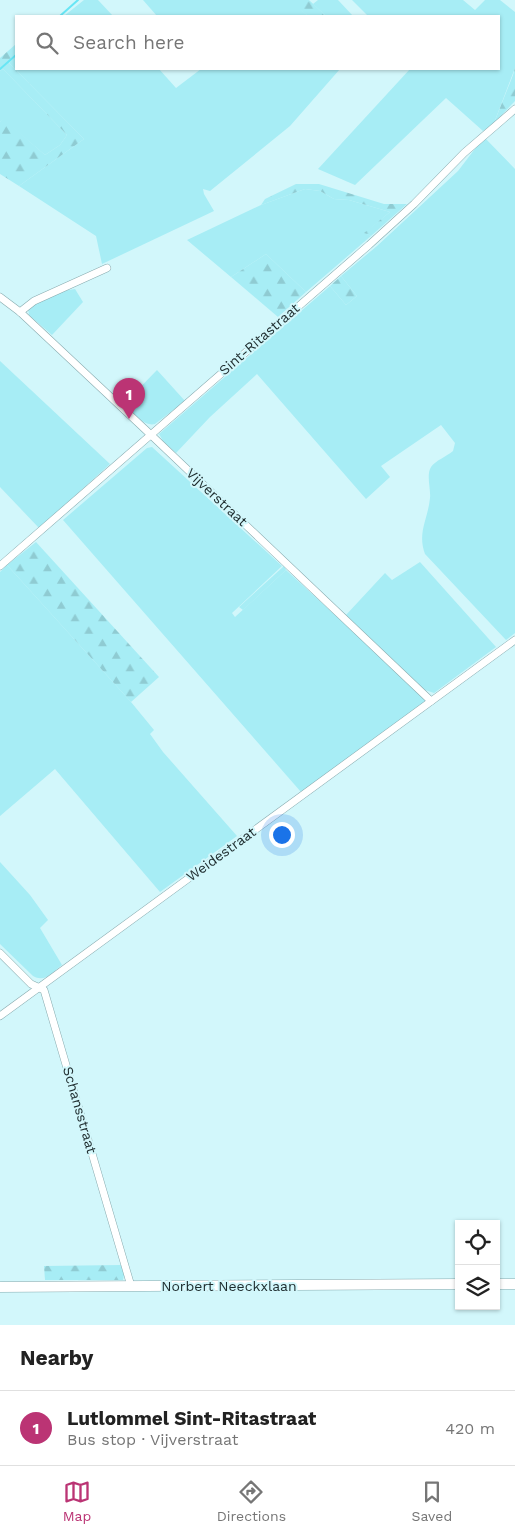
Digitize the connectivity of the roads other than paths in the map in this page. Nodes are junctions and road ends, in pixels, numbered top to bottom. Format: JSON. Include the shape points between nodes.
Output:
{"nodes":[{"id":1,"x":515,"y":109,"type":"edge"},
{"id":2,"x":107,"y":268,"type":"dead end"},
{"id":3,"x":0,"y":298,"type":"edge"},
{"id":4,"x":20,"y":312,"type":"junction"},
{"id":5,"x":150,"y":434,"type":"junction"},
{"id":6,"x":0,"y":566,"type":"edge"},
{"id":7,"x":515,"y":640,"type":"edge"},
{"id":8,"x":431,"y":701,"type":"junction"},
{"id":9,"x":0,"y":953,"type":"edge"},
{"id":10,"x":38,"y":988,"type":"junction"},
{"id":11,"x":0,"y":1016,"type":"edge"},
{"id":12,"x":455,"y":1284,"type":"edge"},
{"id":13,"x":500,"y":1284,"type":"edge"},
{"id":14,"x":515,"y":1284,"type":"edge"},
{"id":15,"x":131,"y":1286,"type":"junction"},
{"id":16,"x":0,"y":1287,"type":"edge"}],
"edges":[{"from":1,"to":5,"type":"street","name":"Sint-Ritastraat","via":[[464,153],[370,245]]},
{"from":2,"to":4,"type":"street","via":[[34,301]]},
{"from":3,"to":4,"type":"street","name":"Vijverstraat"},
{"from":4,"to":5,"type":"street","name":"Vijverstraat"},
{"from":5,"to":6,"type":"street","name":"Sint-Ritastraat"},
{"from":5,"to":8,"type":"street","name":"Vijverstraat"},
{"from":7,"to":8,"type":"street","name":"Weidestraat"},
{"from":8,"to":10,"type":"street","name":"Weidestraat"},
{"from":9,"to":10,"type":"street","name":"Schansstraat"},
{"from":10,"to":11,"type":"street","name":"Weidestraat"},
{"from":10,"to":15,"type":"street","name":"Schansstraat","via":[[44,990]]},
{"from":12,"to":15,"type":"main road","name":"Norbert Neeckxlaan"},
{"from":13,"to":14,"type":"main road"},
{"from":15,"to":16,"type":"main road","name":"Norbert Neeckxlaan"}]}
